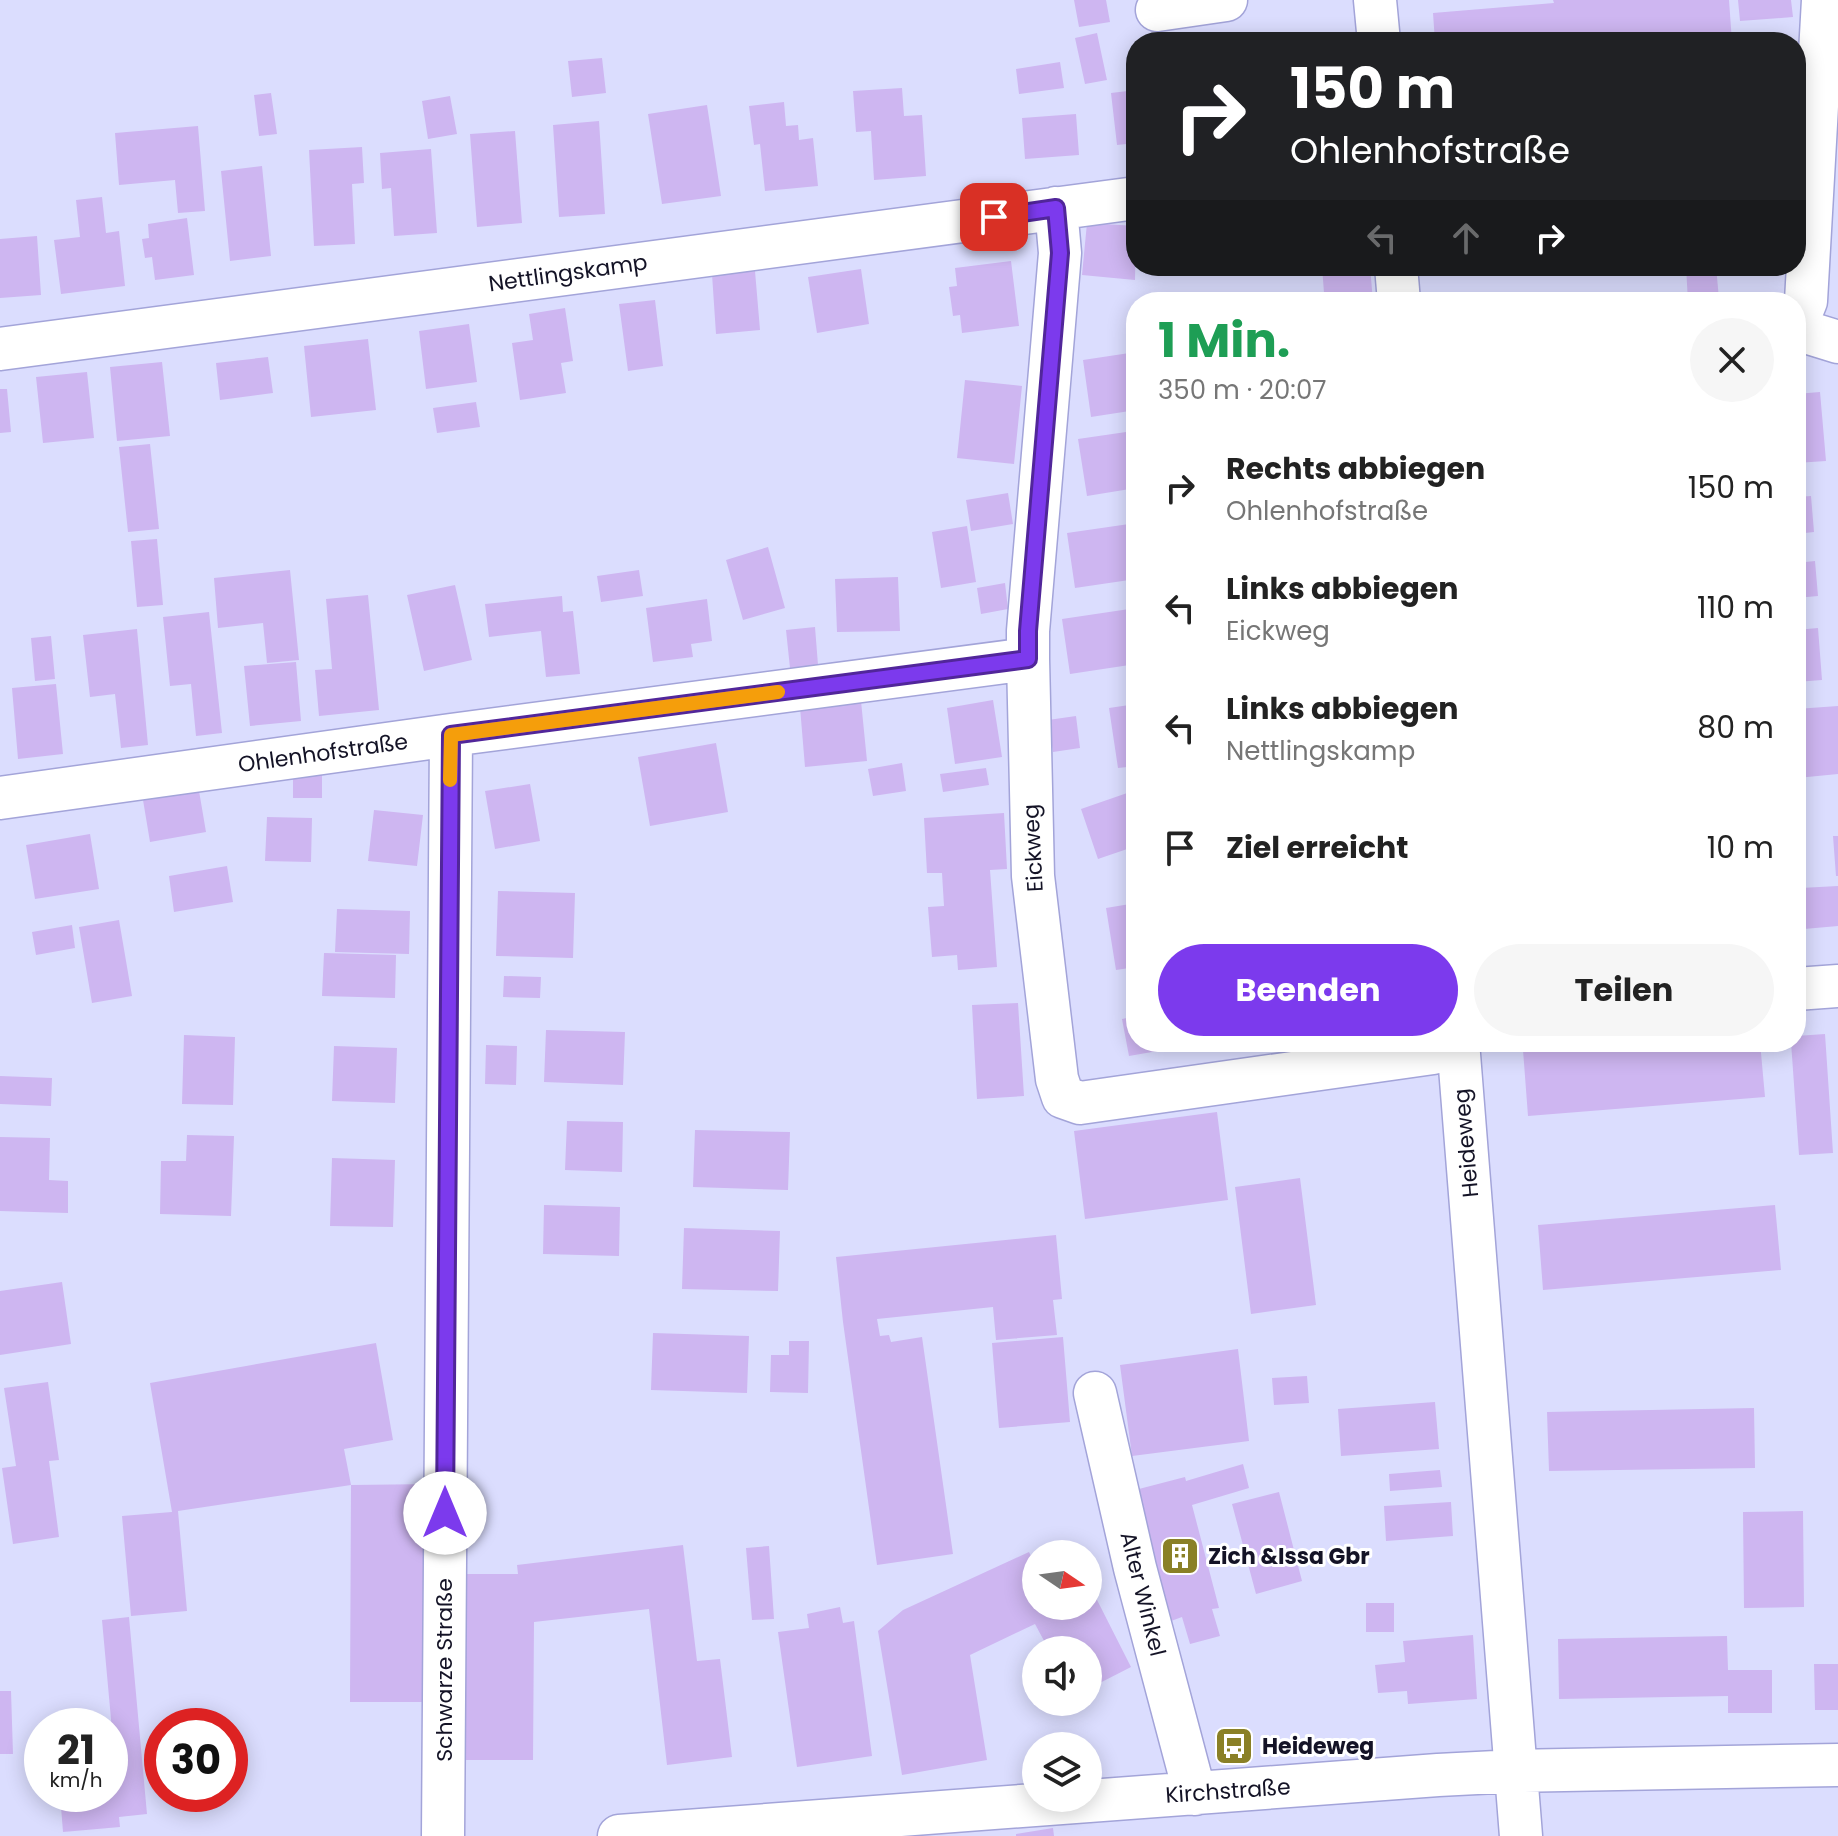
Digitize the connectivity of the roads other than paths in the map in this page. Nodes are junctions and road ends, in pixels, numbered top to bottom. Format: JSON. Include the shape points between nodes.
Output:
{"nodes":[{"id":1,"x":1226,"y":0,"type":"edge"},
{"id":2,"x":1375,"y":0,"type":"edge"},
{"id":3,"x":1823,"y":0,"type":"edge"},
{"id":4,"x":1157,"y":10,"type":"dead end"},
{"id":5,"x":1378,"y":32,"type":"edge"},
{"id":6,"x":1126,"y":199,"type":"edge"},
{"id":7,"x":1056,"y":208,"type":"junction"},
{"id":8,"x":1806,"y":301,"type":"edge"},
{"id":9,"x":1806,"y":331,"type":"edge"},
{"id":10,"x":1838,"y":342,"type":"edge"},
{"id":11,"x":0,"y":349,"type":"edge"},
{"id":12,"x":1028,"y":659,"type":"junction"},
{"id":13,"x":451,"y":735,"type":"junction"},
{"id":14,"x":0,"y":798,"type":"edge"},
{"id":15,"x":1838,"y":986,"type":"edge"},
{"id":16,"x":1806,"y":988,"type":"edge"},
{"id":17,"x":1434,"y":1052,"type":"edge"},
{"id":18,"x":1459,"y":1052,"type":"edge"},
{"id":19,"x":1095,"y":1393,"type":"dead end"},
{"id":20,"x":1838,"y":1765,"type":"edge"},
{"id":21,"x":1516,"y":1771,"type":"junction"},
{"id":22,"x":1195,"y":1794,"type":"junction"},
{"id":23,"x":791,"y":1830,"type":"edge"},
{"id":24,"x":443,"y":1836,"type":"edge"},
{"id":25,"x":619,"y":1836,"type":"edge"},
{"id":26,"x":1521,"y":1836,"type":"edge"}],
"edges":[{"from":1,"to":4,"type":"street"},
{"from":2,"to":5,"type":"street"},
{"from":3,"to":8,"type":"street"},
{"from":6,"to":7,"type":"street","name":"Nettlingskamp"},
{"from":7,"to":11,"type":"street","name":"Nettlingskamp"},
{"from":7,"to":12,"type":"street","name":"Eickweg","via":[[1060,253]]},
{"from":9,"to":10,"type":"street"},
{"from":12,"to":13,"type":"street","name":"Ohlenhofstraße"},
{"from":12,"to":17,"type":"street","name":"Eickweg","via":[[1033,876],[1063,1097],[1080,1103]]},
{"from":13,"to":14,"type":"street","name":"Ohlenhofstraße"},
{"from":13,"to":24,"type":"street","name":"Schwarze Straße"},
{"from":15,"to":16,"type":"street"},
{"from":18,"to":21,"type":"street","name":"Heideweg"},
{"from":19,"to":22,"type":"street","name":"Alter Winkel"},
{"from":20,"to":21,"type":"street","name":"Kirchstraße"},
{"from":21,"to":22,"type":"street","name":"Kirchstraße"},
{"from":21,"to":26,"type":"street","name":"Heideweg"},
{"from":22,"to":23,"type":"street","name":"Kirchstraße"},
{"from":23,"to":25,"type":"street","name":"Kirchstraße"}]}
